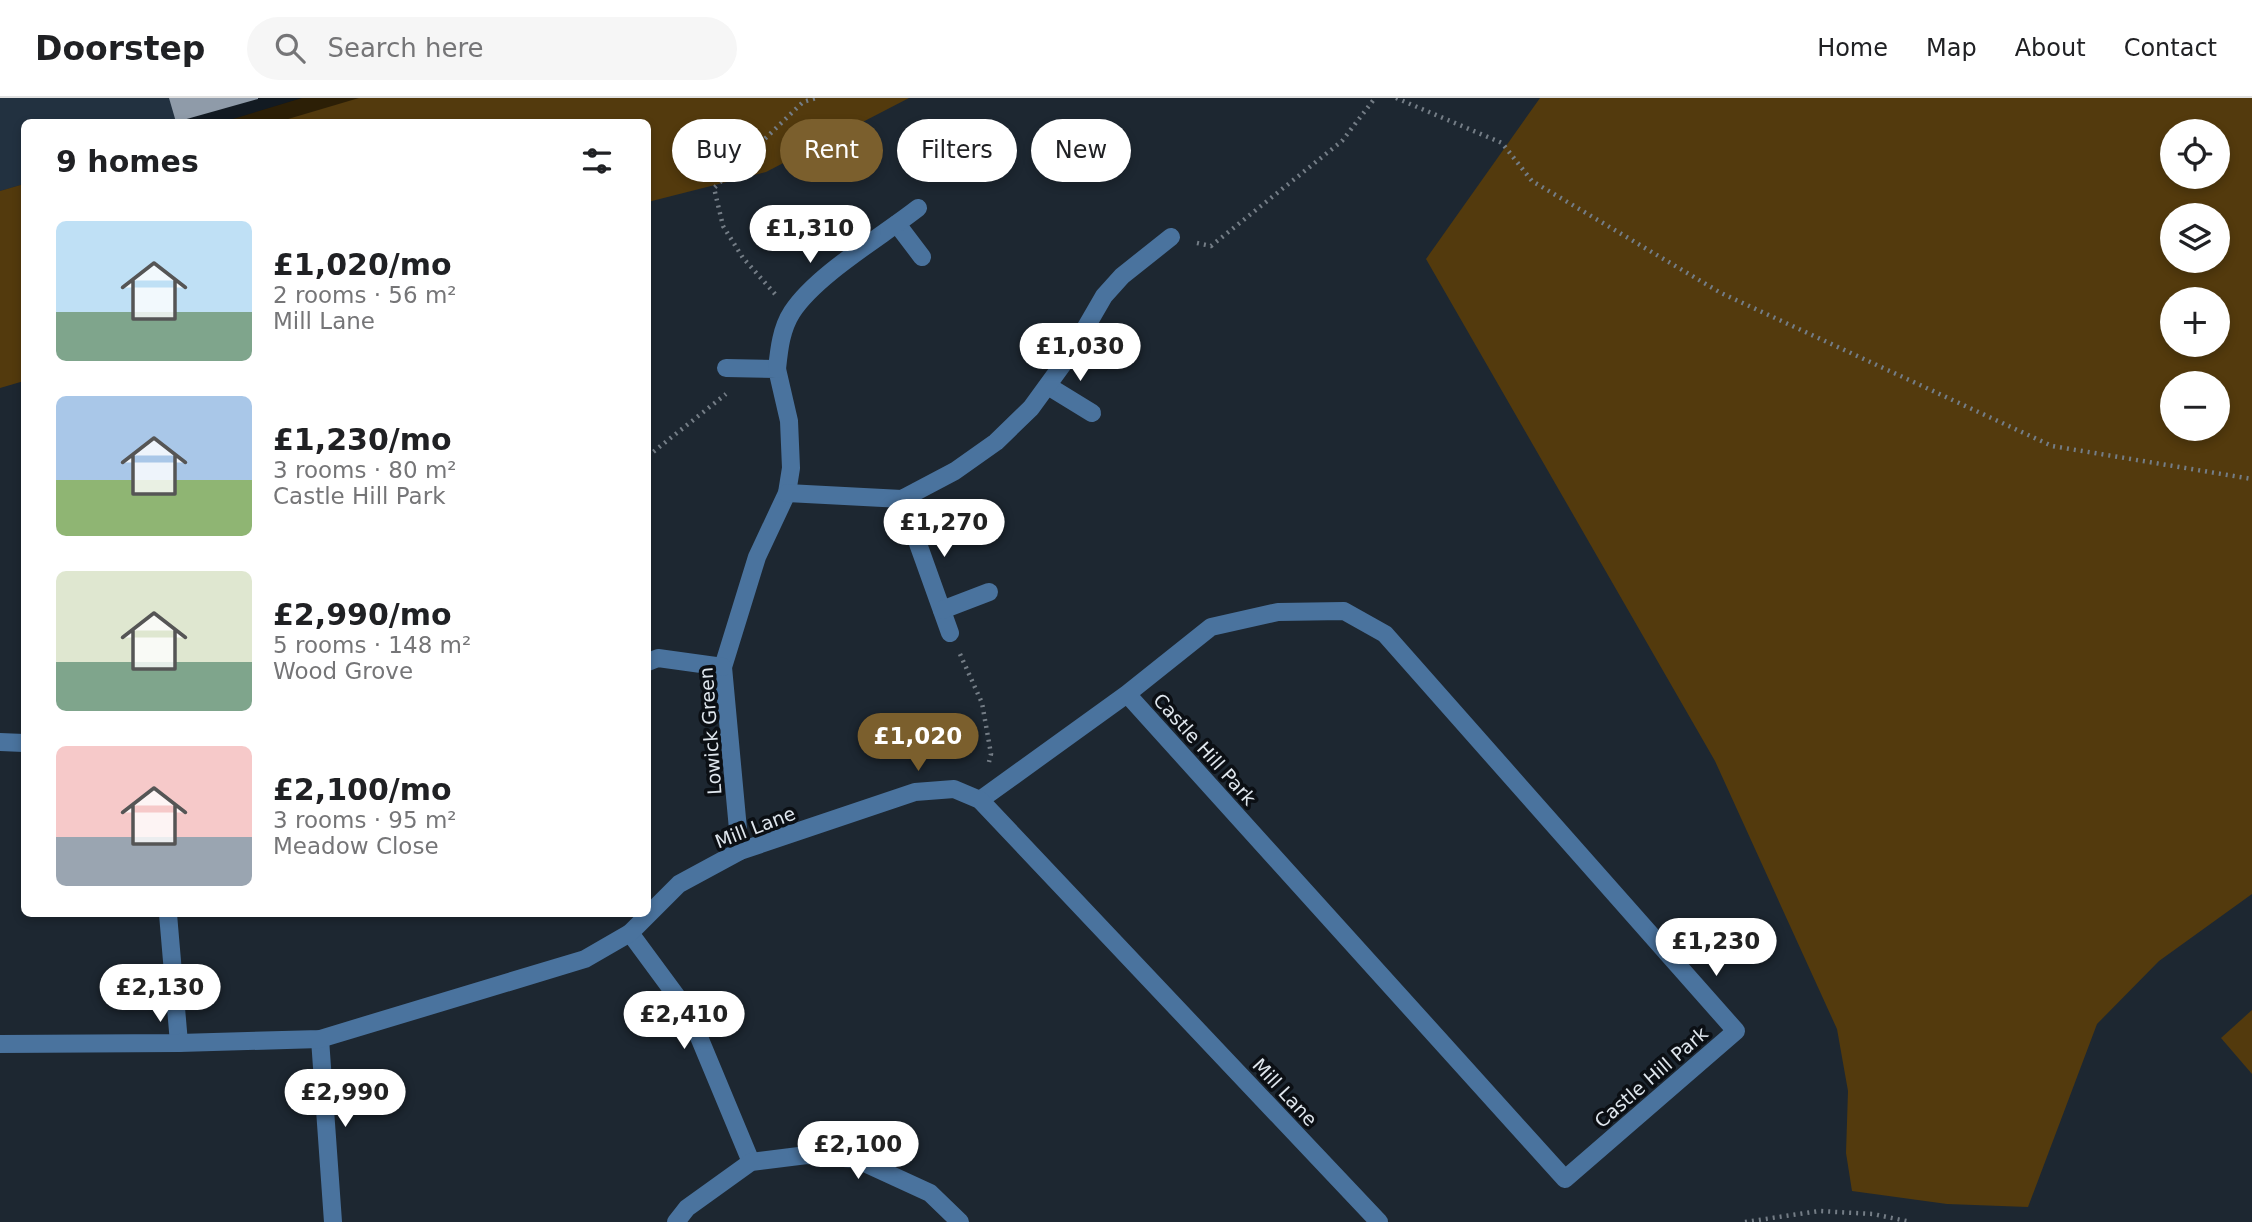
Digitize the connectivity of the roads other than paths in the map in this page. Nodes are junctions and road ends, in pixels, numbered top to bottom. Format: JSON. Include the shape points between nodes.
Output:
{"nodes":[{"id":1,"x":918,"y":208,"type":"dead end"},
{"id":2,"x":897,"y":224,"type":"junction"},
{"id":3,"x":1171,"y":237,"type":"road end"},
{"id":4,"x":922,"y":257,"type":"dead end"},
{"id":5,"x":734,"y":368,"type":"road end"},
{"id":6,"x":777,"y":369,"type":"junction"},
{"id":7,"x":1048,"y":386,"type":"junction"},
{"id":8,"x":1092,"y":413,"type":"dead end"},
{"id":9,"x":787,"y":493,"type":"junction"},
{"id":10,"x":902,"y":499,"type":"junction"},
{"id":11,"x":989,"y":592,"type":"dead end"},
{"id":12,"x":942,"y":610,"type":"junction"},
{"id":13,"x":950,"y":633,"type":"road end"},
{"id":14,"x":651,"y":661,"type":"edge"},
{"id":15,"x":723,"y":667,"type":"junction"},
{"id":16,"x":1127,"y":694,"type":"junction"},
{"id":17,"x":0,"y":742,"type":"edge"},
{"id":18,"x":21,"y":743,"type":"edge"},
{"id":19,"x":980,"y":800,"type":"junction"},
{"id":20,"x":740,"y":851,"type":"junction"},
{"id":21,"x":651,"y":912,"type":"edge"},
{"id":22,"x":168,"y":917,"type":"edge"},
{"id":23,"x":646,"y":917,"type":"edge"},
{"id":24,"x":630,"y":933,"type":"junction"},
{"id":25,"x":320,"y":1040,"type":"junction"},
{"id":26,"x":0,"y":1044,"type":"edge"},
{"id":27,"x":179,"y":1044,"type":"junction"},
{"id":28,"x":751,"y":1162,"type":"junction"},
{"id":29,"x":333,"y":1222,"type":"edge"},
{"id":30,"x":677,"y":1222,"type":"edge"},
{"id":31,"x":960,"y":1222,"type":"edge"},
{"id":32,"x":1378,"y":1222,"type":"edge"}],
"edges":[{"from":1,"to":2,"type":"street"},
{"from":2,"to":4,"type":"street"},
{"from":2,"to":6,"type":"street","via":[[813,287],[792,313],[780,340]]},
{"from":3,"to":7,"type":"street","via":[[1104,296]]},
{"from":5,"to":6,"type":"street"},
{"from":6,"to":9,"type":"street","name":"Lowick Green","via":[[789,421]]},
{"from":7,"to":8,"type":"street"},
{"from":7,"to":10,"type":"street","via":[[996,442],[955,471]]},
{"from":9,"to":10,"type":"street"},
{"from":9,"to":15,"type":"street","name":"Lowick Green","via":[[757,557]]},
{"from":10,"to":12,"type":"street"},
{"from":11,"to":12,"type":"street"},
{"from":12,"to":13,"type":"street"},
{"from":14,"to":15,"type":"street"},
{"from":15,"to":20,"type":"street","name":"Lowick Green"},
{"from":16,"to":16,"type":"street","name":"Castle Hill Park","via":[[1566,1179],[1736,1031],[1385,634],[1344,611],[1278,611],[1212,627]]},
{"from":16,"to":19,"type":"street","name":"Castle Hill Park"},
{"from":17,"to":18,"type":"street"},
{"from":19,"to":20,"type":"street","name":"Mill Lane","via":[[954,789],[915,792]]},
{"from":19,"to":32,"type":"street","name":"Mill Lane"},
{"from":20,"to":21,"type":"street","name":"Mill Lane","via":[[679,884]]},
{"from":22,"to":27,"type":"street"},
{"from":23,"to":24,"type":"street","name":"Mill Lane"},
{"from":24,"to":25,"type":"street","name":"Mill Lane","via":[[585,959]]},
{"from":24,"to":28,"type":"street","via":[[689,1013]]},
{"from":25,"to":27,"type":"street","name":"Mill Lane"},
{"from":25,"to":29,"type":"street"},
{"from":26,"to":27,"type":"street","name":"Mill Lane"},
{"from":28,"to":30,"type":"street","via":[[687,1208]]},
{"from":28,"to":31,"type":"street","via":[[807,1155],[856,1159],[930,1193]]}]}
